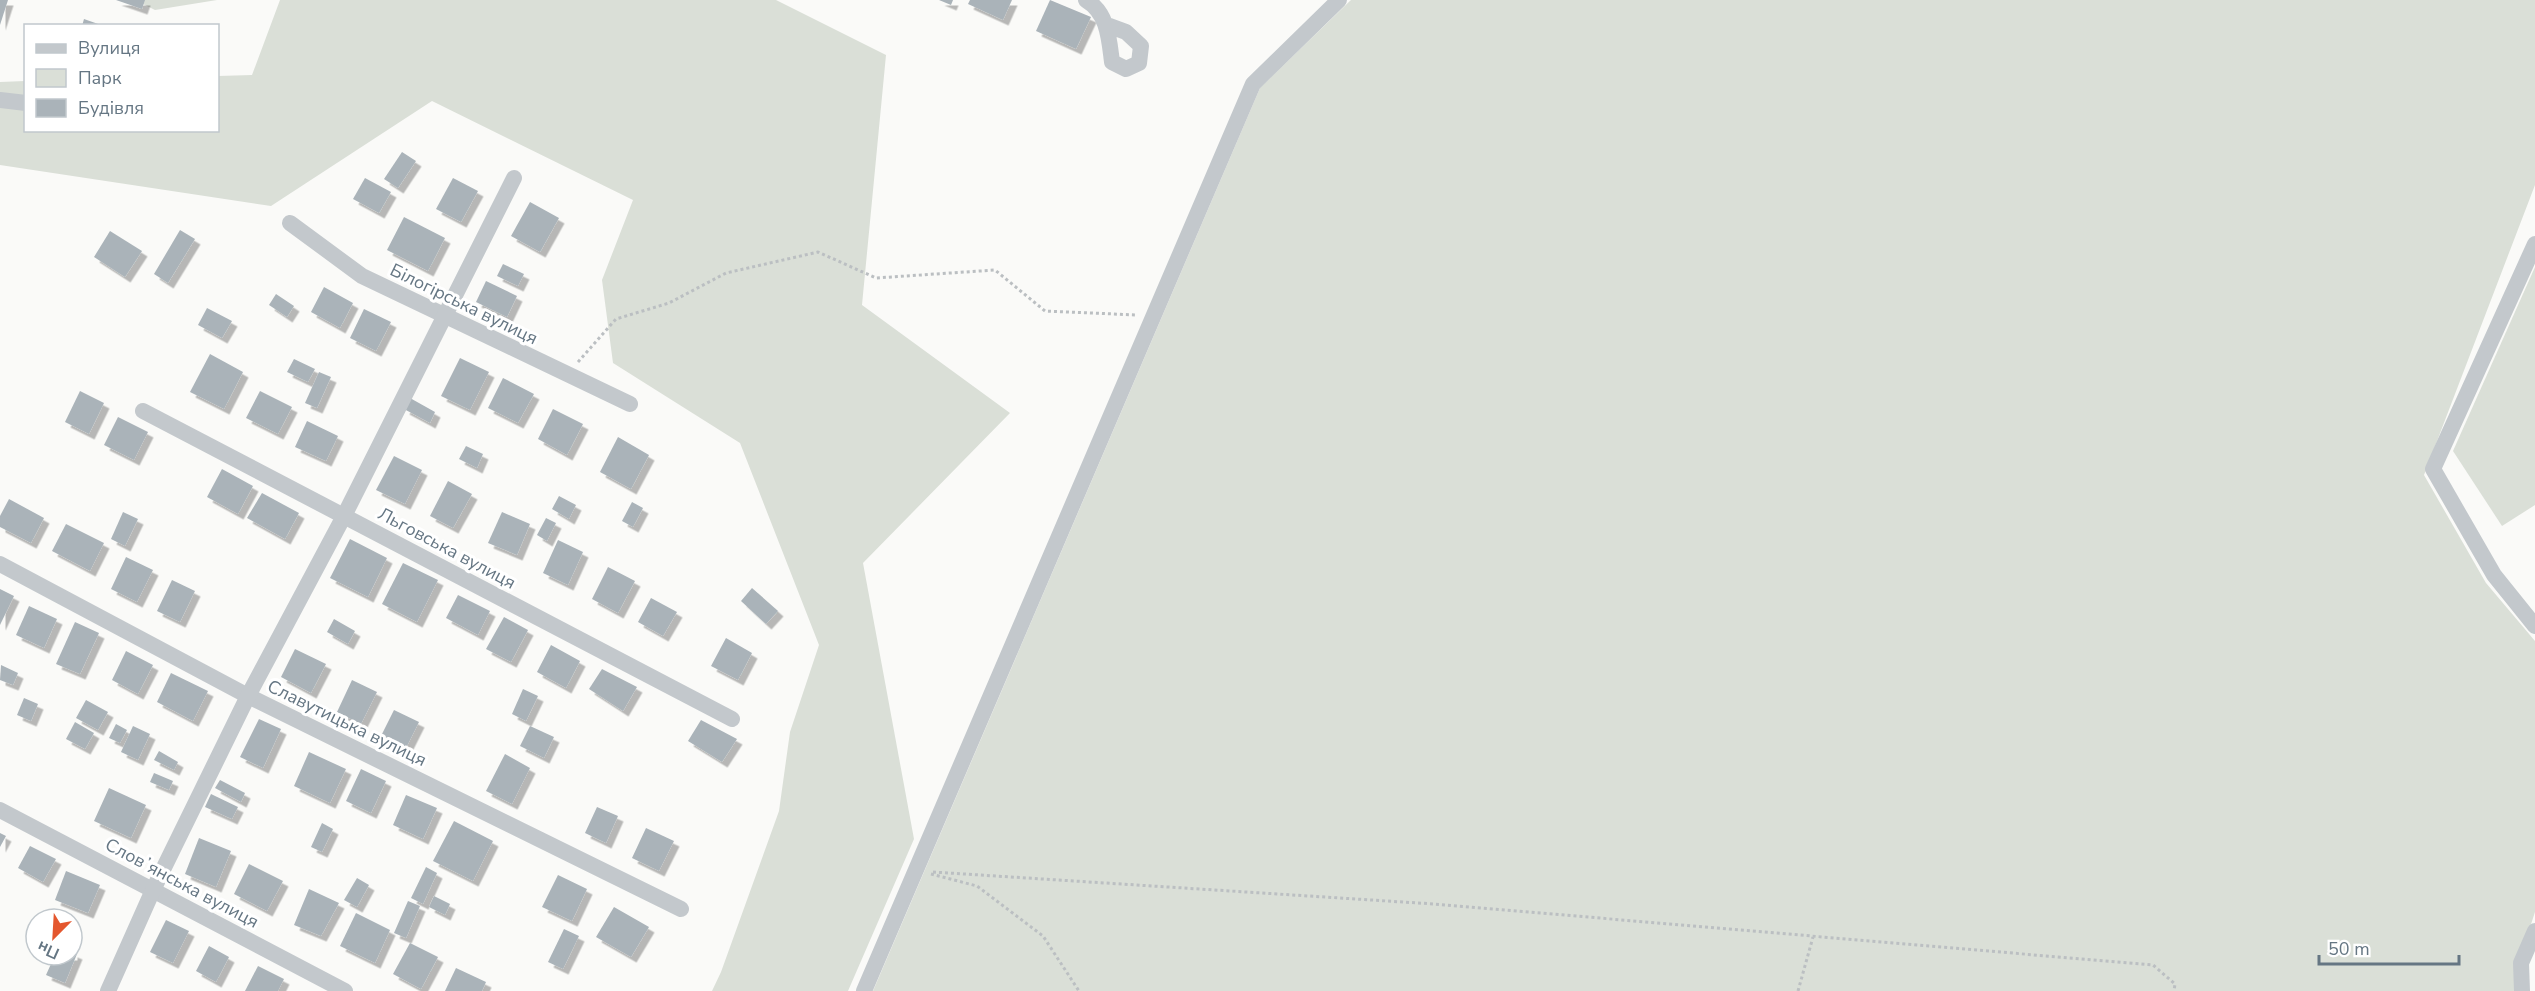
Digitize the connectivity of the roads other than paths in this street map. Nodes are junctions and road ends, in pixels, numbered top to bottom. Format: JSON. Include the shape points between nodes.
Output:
{"nodes":[{"id":1,"x":1086,"y":0,"type":"edge"},
{"id":2,"x":1339,"y":0,"type":"edge"},
{"id":3,"x":1107,"y":25,"type":"dead end"},
{"id":4,"x":0,"y":100,"type":"edge"},
{"id":5,"x":24,"y":103,"type":"edge"},
{"id":6,"x":514,"y":178,"type":"dead end"},
{"id":7,"x":290,"y":223,"type":"dead end"},
{"id":8,"x":2535,"y":244,"type":"edge"},
{"id":9,"x":444,"y":317,"type":"junction"},
{"id":10,"x":630,"y":404,"type":"dead end"},
{"id":11,"x":143,"y":411,"type":"dead end"},
{"id":12,"x":344,"y":516,"type":"junction"},
{"id":13,"x":0,"y":564,"type":"edge"},
{"id":14,"x":2535,"y":626,"type":"edge"},
{"id":15,"x":248,"y":696,"type":"junction"},
{"id":16,"x":732,"y":719,"type":"dead end"},
{"id":17,"x":0,"y":810,"type":"edge"},
{"id":18,"x":153,"y":890,"type":"junction"},
{"id":19,"x":681,"y":909,"type":"dead end"},
{"id":20,"x":2535,"y":931,"type":"edge"},
{"id":21,"x":108,"y":991,"type":"edge"},
{"id":22,"x":345,"y":991,"type":"edge"},
{"id":23,"x":864,"y":991,"type":"edge"},
{"id":24,"x":2522,"y":991,"type":"edge"}],
"edges":[{"from":1,"to":3,"type":"street"},
{"from":2,"to":23,"type":"street","via":[[1253,84]]},
{"from":4,"to":5,"type":"street"},
{"from":6,"to":9,"type":"street"},
{"from":7,"to":9,"type":"street","name":"Білогірська вулиця","via":[[362,276]]},
{"from":8,"to":14,"type":"street","via":[[2433,469],[2494,575]]},
{"from":9,"to":10,"type":"street","name":"Білогірська вулиця"},
{"from":9,"to":12,"type":"street"},
{"from":11,"to":12,"type":"street","name":"Льговська вулиця"},
{"from":12,"to":15,"type":"street"},
{"from":12,"to":16,"type":"street","name":"Льговська вулиця"},
{"from":13,"to":15,"type":"street","name":"Славутицька вулиця"},
{"from":15,"to":18,"type":"street"},
{"from":15,"to":19,"type":"street","name":"Славутицька вулиця"},
{"from":17,"to":18,"type":"street","name":"Словʼянська вулиця"},
{"from":18,"to":21,"type":"street"},
{"from":18,"to":22,"type":"street","name":"Словʼянська вулиця"},
{"from":20,"to":24,"type":"street","via":[[2521,963]]}]}
